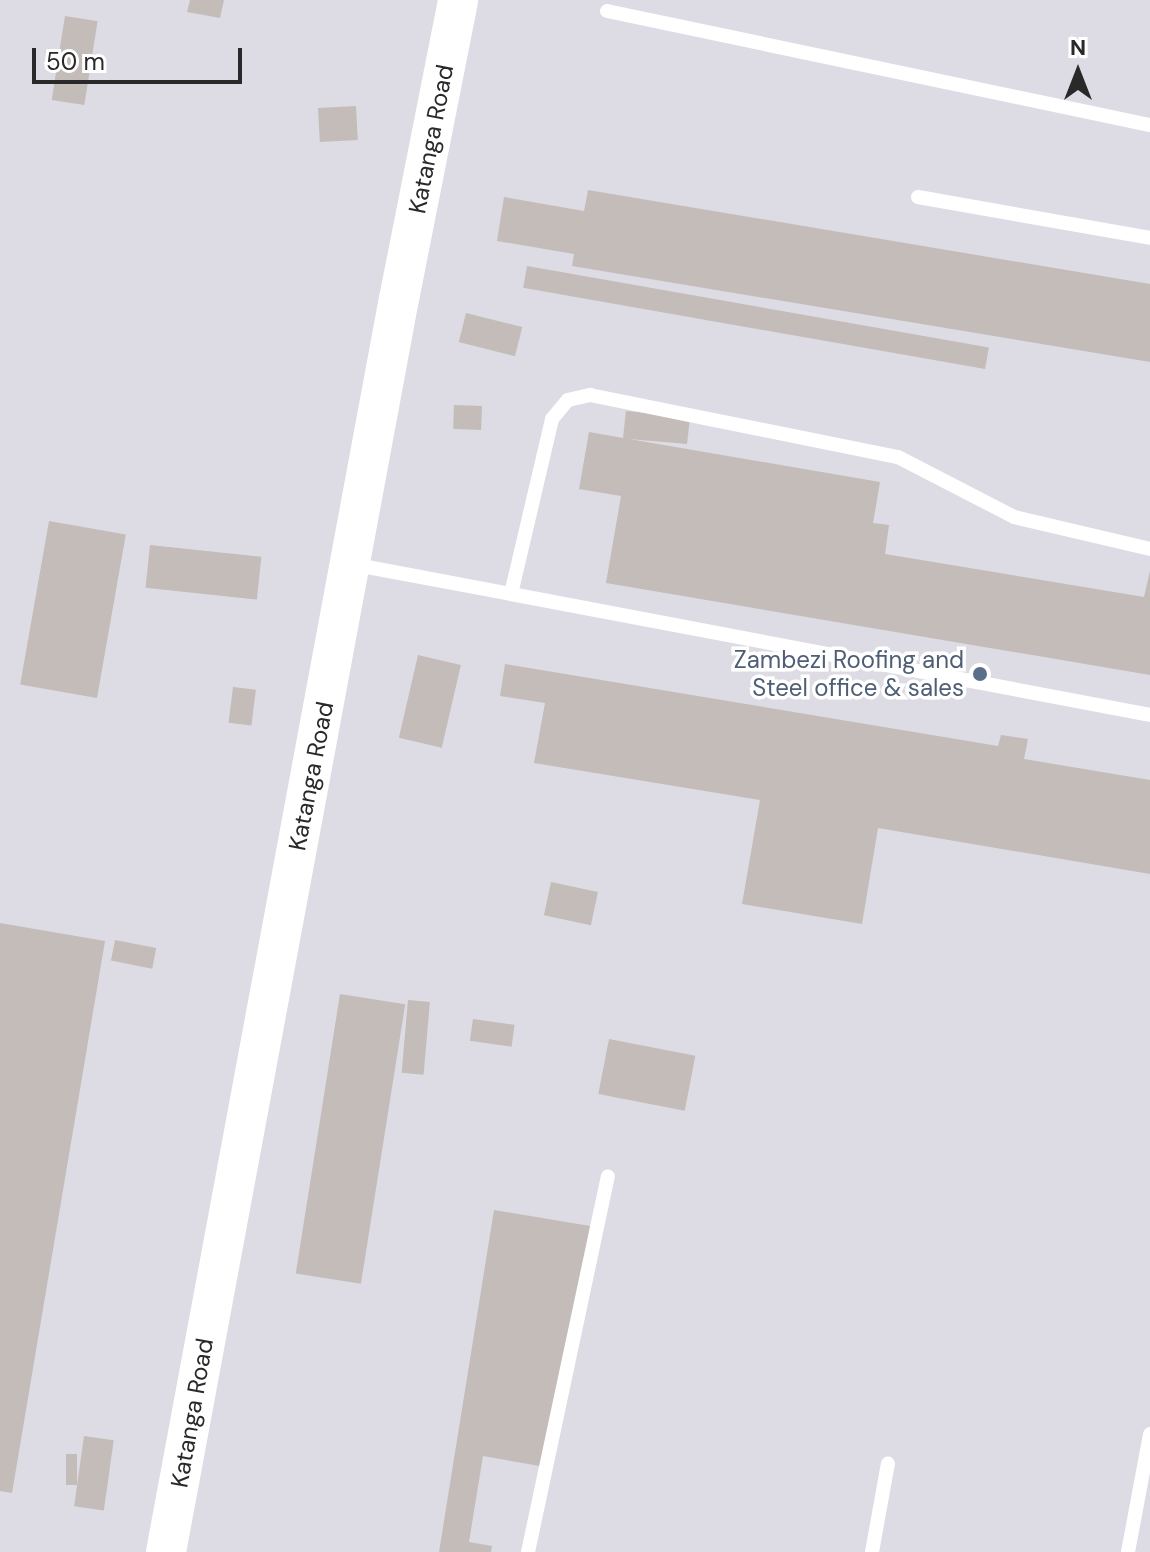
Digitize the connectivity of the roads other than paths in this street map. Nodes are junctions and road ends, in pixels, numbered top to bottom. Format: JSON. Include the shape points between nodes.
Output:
{"nodes":[{"id":1,"x":458,"y":0,"type":"edge"},
{"id":2,"x":607,"y":11,"type":"dead end"},
{"id":3,"x":1150,"y":125,"type":"edge"},
{"id":4,"x":918,"y":197,"type":"dead end"},
{"id":5,"x":1150,"y":238,"type":"edge"},
{"id":6,"x":1150,"y":549,"type":"edge"},
{"id":7,"x":351,"y":564,"type":"junction"},
{"id":8,"x":511,"y":594,"type":"junction"},
{"id":9,"x":1150,"y":715,"type":"edge"},
{"id":10,"x":608,"y":1176,"type":"dead end"},
{"id":11,"x":1150,"y":1434,"type":"edge"},
{"id":12,"x":888,"y":1463,"type":"dead end"},
{"id":13,"x":166,"y":1552,"type":"edge"},
{"id":14,"x":528,"y":1552,"type":"edge"},
{"id":15,"x":872,"y":1552,"type":"edge"},
{"id":16,"x":1128,"y":1552,"type":"edge"}],
"edges":[{"from":1,"to":7,"type":"street","name":"Katanga Road"},
{"from":2,"to":3,"type":"lane"},
{"from":4,"to":5,"type":"lane"},
{"from":6,"to":8,"type":"lane","via":[[1014,517],[898,457],[590,395],[568,400],[552,419]]},
{"from":7,"to":8,"type":"lane"},
{"from":7,"to":13,"type":"street","name":"Katanga Road"},
{"from":8,"to":9,"type":"lane"},
{"from":10,"to":14,"type":"lane"},
{"from":11,"to":16,"type":"lane"},
{"from":12,"to":15,"type":"lane"}]}
